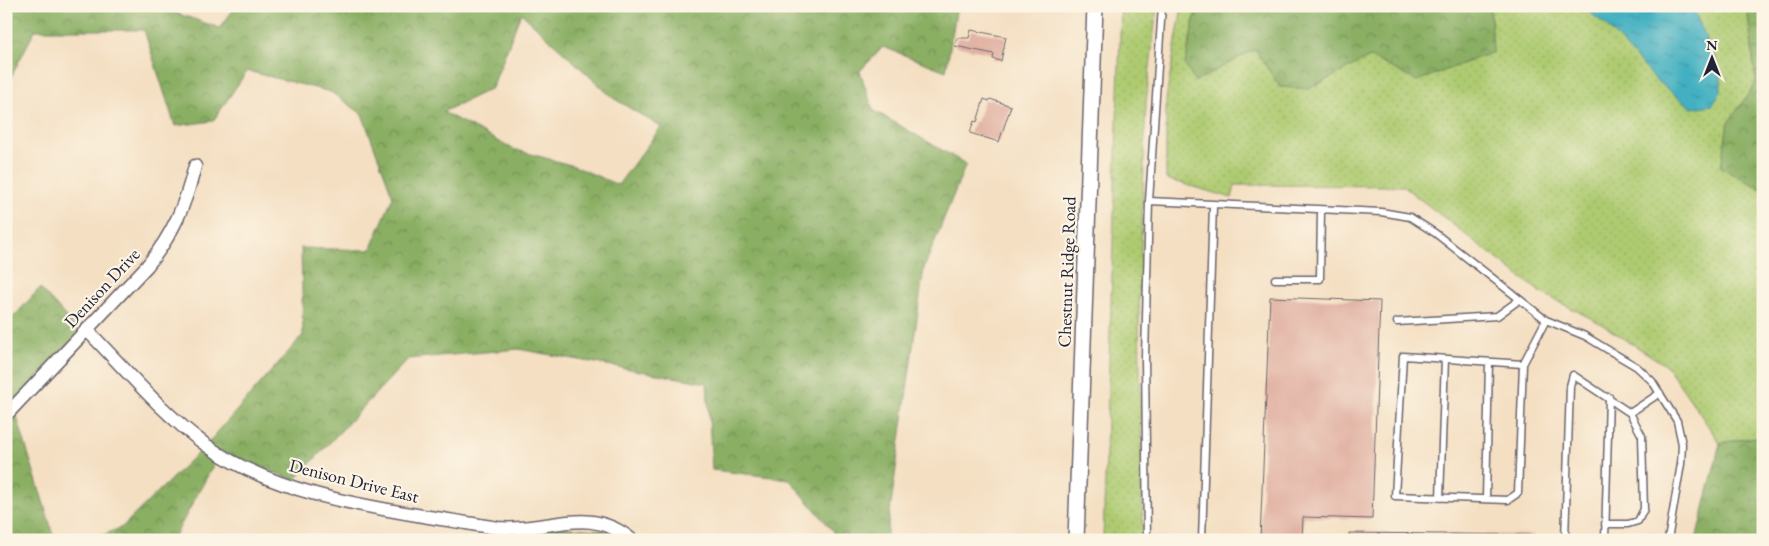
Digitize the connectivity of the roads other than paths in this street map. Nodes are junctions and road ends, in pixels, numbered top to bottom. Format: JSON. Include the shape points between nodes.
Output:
{"nodes":[{"id":1,"x":1095,"y":6,"type":"edge"},
{"id":2,"x":1162,"y":6,"type":"edge"},
{"id":3,"x":195,"y":166,"type":"dead end"},
{"id":4,"x":1149,"y":201,"type":"junction"},
{"id":5,"x":1212,"y":206,"type":"junction"},
{"id":6,"x":1321,"y":210,"type":"junction"},
{"id":7,"x":1275,"y":279,"type":"dead end"},
{"id":8,"x":1519,"y":300,"type":"junction"},
{"id":9,"x":1546,"y":320,"type":"junction"},
{"id":10,"x":1397,"y":322,"type":"dead end"},
{"id":11,"x":87,"y":330,"type":"junction"},
{"id":12,"x":1445,"y":359,"type":"junction"},
{"id":13,"x":1489,"y":362,"type":"junction"},
{"id":14,"x":1523,"y":364,"type":"junction"},
{"id":15,"x":1660,"y":393,"type":"junction"},
{"id":16,"x":1609,"y":397,"type":"junction"},
{"id":17,"x":1630,"y":413,"type":"junction"},
{"id":18,"x":6,"y":415,"type":"edge"},
{"id":19,"x":1440,"y":498,"type":"junction"},
{"id":20,"x":1486,"y":499,"type":"junction"},
{"id":21,"x":1606,"y":524,"type":"junction"},
{"id":22,"x":632,"y":540,"type":"edge"},
{"id":23,"x":1076,"y":540,"type":"edge"},
{"id":24,"x":1147,"y":540,"type":"edge"},
{"id":25,"x":1202,"y":540,"type":"edge"},
{"id":26,"x":1565,"y":540,"type":"edge"},
{"id":27,"x":1605,"y":540,"type":"edge"},
{"id":28,"x":1668,"y":540,"type":"edge"}],
"edges":[{"from":1,"to":23,"type":"street","name":"Chestnut Ridge Road"},
{"from":2,"to":4,"type":"lane"},
{"from":3,"to":11,"type":"street","name":"Denison Drive","via":[[188,194],[164,246]]},
{"from":4,"to":5,"type":"lane"},
{"from":4,"to":24,"type":"lane","via":[[1145,357]]},
{"from":5,"to":6,"type":"lane"},
{"from":5,"to":25,"type":"lane"},
{"from":6,"to":7,"type":"lane","via":[[1320,278]]},
{"from":6,"to":8,"type":"lane","via":[[1381,212],[1410,217],[1473,261]]},
{"from":8,"to":9,"type":"lane"},
{"from":8,"to":10,"type":"lane","via":[[1497,316]]},
{"from":9,"to":14,"type":"lane"},
{"from":9,"to":15,"type":"lane","via":[[1585,336],[1637,367]]},
{"from":11,"to":18,"type":"street","name":"Denison Drive"},
{"from":11,"to":22,"type":"street","name":"Denison Drive East","via":[[183,427],[207,446],[253,471],[335,498],[406,513],[499,528],[588,520],[619,529]]},
{"from":12,"to":13,"type":"lane"},
{"from":12,"to":19,"type":"lane"},
{"from":12,"to":19,"type":"lane","via":[[1402,356],[1395,496]]},
{"from":13,"to":14,"type":"lane"},
{"from":13,"to":20,"type":"lane"},
{"from":14,"to":20,"type":"lane","via":[[1518,493],[1508,500]]},
{"from":15,"to":17,"type":"lane"},
{"from":15,"to":28,"type":"lane","via":[[1676,421],[1682,444],[1682,464]]},
{"from":16,"to":17,"type":"lane"},
{"from":16,"to":21,"type":"lane"},
{"from":16,"to":26,"type":"lane","via":[[1573,375]]},
{"from":17,"to":21,"type":"lane","via":[[1642,436],[1644,509],[1638,521]]},
{"from":19,"to":20,"type":"lane"},
{"from":21,"to":27,"type":"lane"}]}
